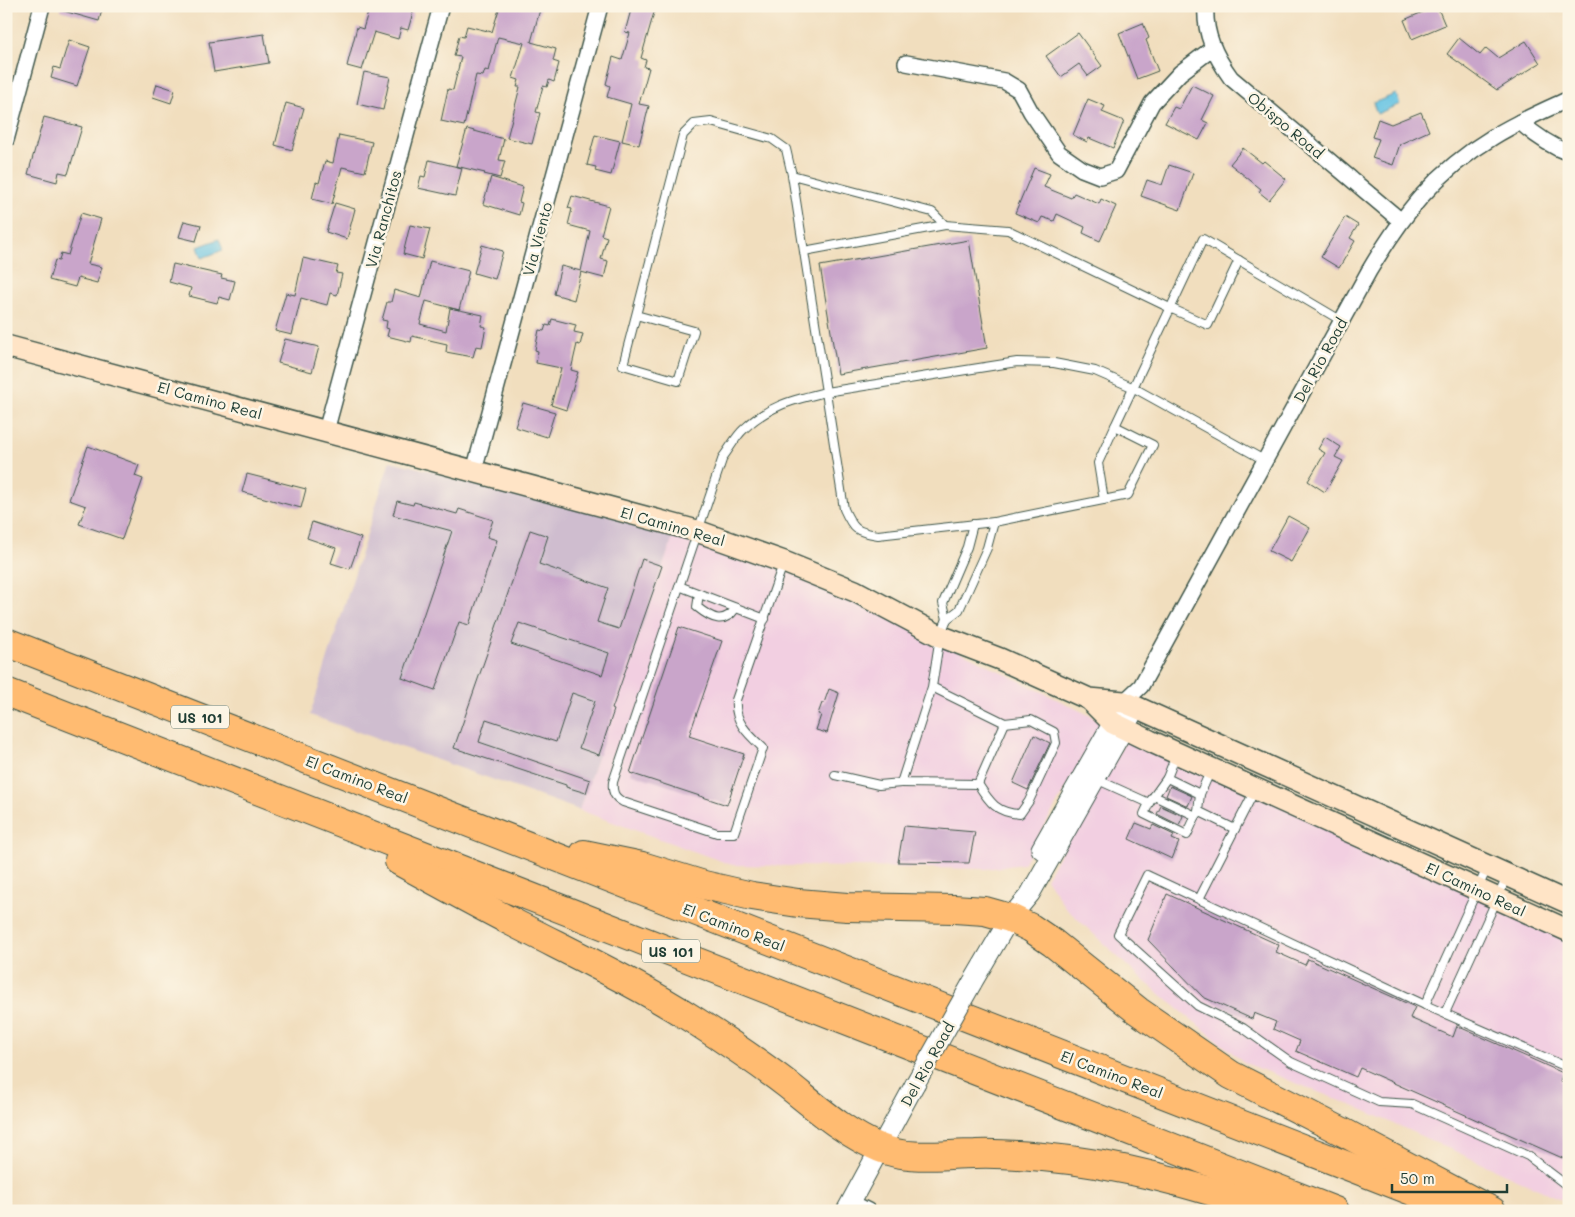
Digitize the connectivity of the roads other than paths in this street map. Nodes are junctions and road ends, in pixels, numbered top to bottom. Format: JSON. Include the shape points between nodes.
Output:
{"nodes":[{"id":1,"x":42,"y":6,"type":"edge"},
{"id":2,"x":440,"y":6,"type":"edge"},
{"id":3,"x":600,"y":6,"type":"edge"},
{"id":4,"x":1206,"y":6,"type":"edge"},
{"id":5,"x":1212,"y":48,"type":"junction"},
{"id":6,"x":906,"y":63,"type":"dead end"},
{"id":7,"x":1569,"y":99,"type":"edge"},
{"id":8,"x":1520,"y":122,"type":"junction"},
{"id":9,"x":6,"y":140,"type":"edge"},
{"id":10,"x":1569,"y":154,"type":"edge"},
{"id":11,"x":792,"y":175,"type":"junction"},
{"id":12,"x":1401,"y":221,"type":"junction"},
{"id":13,"x":946,"y":225,"type":"junction"},
{"id":14,"x":804,"y":251,"type":"junction"},
{"id":15,"x":1239,"y":260,"type":"junction"},
{"id":16,"x":1170,"y":308,"type":"junction"},
{"id":17,"x":636,"y":315,"type":"junction"},
{"id":18,"x":1342,"y":321,"type":"junction"},
{"id":19,"x":6,"y":346,"type":"edge"},
{"id":20,"x":1134,"y":388,"type":"junction"},
{"id":21,"x":826,"y":392,"type":"junction"},
{"id":22,"x":1115,"y":426,"type":"junction"},
{"id":23,"x":326,"y":431,"type":"junction"},
{"id":24,"x":1264,"y":460,"type":"junction"},
{"id":25,"x":474,"y":471,"type":"junction"},
{"id":26,"x":1104,"y":500,"type":"junction"},
{"id":27,"x":994,"y":522,"type":"junction"},
{"id":28,"x":973,"y":524,"type":"junction"},
{"id":29,"x":697,"y":531,"type":"junction"},
{"id":30,"x":784,"y":562,"type":"junction"},
{"id":31,"x":679,"y":586,"type":"junction"},
{"id":32,"x":698,"y":594,"type":"junction"},
{"id":33,"x":736,"y":608,"type":"junction"},
{"id":34,"x":764,"y":619,"type":"junction"},
{"id":35,"x":944,"y":627,"type":"junction"},
{"id":36,"x":6,"y":642,"type":"edge"},
{"id":37,"x":932,"y":687,"type":"junction"},
{"id":38,"x":6,"y":692,"type":"edge"},
{"id":39,"x":1089,"y":699,"type":"junction"},
{"id":40,"x":1130,"y":705,"type":"junction"},
{"id":41,"x":1005,"y":723,"type":"junction"},
{"id":42,"x":1119,"y":726,"type":"junction"},
{"id":43,"x":1177,"y":754,"type":"junction"},
{"id":44,"x":1211,"y":769,"type":"junction"},
{"id":45,"x":835,"y":775,"type":"dead end"},
{"id":46,"x":1166,"y":778,"type":"junction"},
{"id":47,"x":1096,"y":779,"type":"junction"},
{"id":48,"x":901,"y":783,"type":"junction"},
{"id":49,"x":978,"y":784,"type":"junction"},
{"id":50,"x":1256,"y":789,"type":"junction"},
{"id":51,"x":1200,"y":794,"type":"junction"},
{"id":52,"x":1152,"y":799,"type":"junction"},
{"id":53,"x":297,"y":805,"type":"junction"},
{"id":54,"x":1197,"y":813,"type":"junction"},
{"id":55,"x":1235,"y":829,"type":"junction"},
{"id":56,"x":500,"y":835,"type":"junction"},
{"id":57,"x":1488,"y":866,"type":"junction"},
{"id":58,"x":1508,"y":876,"type":"junction"},
{"id":59,"x":1477,"y":890,"type":"junction"},
{"id":60,"x":1200,"y":899,"type":"junction"},
{"id":61,"x":1497,"y":899,"type":"junction"},
{"id":62,"x":1569,"y":903,"type":"edge"},
{"id":63,"x":1010,"y":918,"type":"junction"},
{"id":64,"x":1569,"y":931,"type":"edge"},
{"id":65,"x":1425,"y":1005,"type":"junction"},
{"id":66,"x":1445,"y":1014,"type":"junction"},
{"id":67,"x":1569,"y":1068,"type":"edge"},
{"id":68,"x":880,"y":1148,"type":"junction"},
{"id":69,"x":1569,"y":1187,"type":"edge"},
{"id":70,"x":848,"y":1207,"type":"edge"},
{"id":71,"x":868,"y":1211,"type":"edge"},
{"id":72,"x":1274,"y":1211,"type":"edge"},
{"id":73,"x":1335,"y":1211,"type":"edge"},
{"id":74,"x":1463,"y":1211,"type":"edge"},
{"id":75,"x":1492,"y":1211,"type":"edge"}],
"edges":[{"from":1,"to":9,"type":"street"},
{"from":2,"to":23,"type":"street","name":"Via Ranchitos"},
{"from":3,"to":25,"type":"street","name":"Via Viento"},
{"from":4,"to":5,"type":"street","name":"Obispo Road"},
{"from":5,"to":6,"type":"street","via":[[1180,72],[1152,103],[1116,170],[1100,176],[1082,170],[1059,153],[1018,90],[1004,80]]},
{"from":5,"to":12,"type":"street","name":"Obispo Road","via":[[1231,78],[1244,90]]},
{"from":7,"to":8,"type":"street","name":"Del Rio Road"},
{"from":8,"to":10,"type":"street","via":[[1539,138]]},
{"from":8,"to":12,"type":"street","name":"Del Rio Road","via":[[1456,162],[1417,199]]},
{"from":11,"to":13,"type":"lane","via":[[932,212]]},
{"from":11,"to":14,"type":"lane"},
{"from":11,"to":17,"type":"lane","via":[[786,149],[772,139],[711,122],[694,124],[683,135]]},
{"from":12,"to":18,"type":"street","name":"Del Rio Road"},
{"from":13,"to":14,"type":"lane"},
{"from":13,"to":16,"type":"lane","via":[[1008,230]]},
{"from":14,"to":21,"type":"lane"},
{"from":15,"to":16,"type":"lane","via":[[1208,325]]},
{"from":15,"to":16,"type":"lane","via":[[1203,239]]},
{"from":15,"to":18,"type":"lane"},
{"from":16,"to":20,"type":"lane"},
{"from":17,"to":17,"type":"lane","via":[[623,365],[678,381],[694,331]]},
{"from":18,"to":24,"type":"street","name":"Del Rio Road"},
{"from":19,"to":23,"type":"main road","name":"El Camino Real"},
{"from":20,"to":21,"type":"lane","via":[[1095,372],[1054,363],[1017,362]]},
{"from":20,"to":22,"type":"lane"},
{"from":20,"to":24,"type":"lane"},
{"from":21,"to":28,"type":"lane","via":[[844,509],[851,525],[863,533],[878,536]]},
{"from":21,"to":29,"type":"lane","via":[[764,412],[743,430],[723,457]]},
{"from":22,"to":26,"type":"lane","via":[[1098,463]]},
{"from":22,"to":26,"type":"lane","via":[[1153,445],[1128,495]]},
{"from":23,"to":25,"type":"main road","name":"El Camino Real"},
{"from":24,"to":40,"type":"street","name":"Del Rio Road"},
{"from":25,"to":29,"type":"main road","name":"El Camino Real"},
{"from":26,"to":27,"type":"lane"},
{"from":27,"to":28,"type":"lane"},
{"from":27,"to":35,"type":"lane","via":[[959,610]]},
{"from":28,"to":35,"type":"lane","via":[[967,547],[943,603]]},
{"from":29,"to":30,"type":"main road","name":"El Camino Real"},
{"from":29,"to":31,"type":"lane"},
{"from":30,"to":34,"type":"lane"},
{"from":30,"to":35,"type":"main road","name":"El Camino Real"},
{"from":31,"to":32,"type":"lane"},
{"from":31,"to":34,"type":"lane","via":[[613,782],[612,791],[623,802],[717,833],[734,833],[763,748],[741,726],[735,711]]},
{"from":32,"to":33,"type":"lane"},
{"from":32,"to":33,"type":"lane","via":[[698,607],[706,615],[721,620]]},
{"from":33,"to":34,"type":"lane"},
{"from":35,"to":37,"type":"lane"},
{"from":35,"to":39,"type":"main road","name":"El Camino Real","via":[[1000,660]]},
{"from":36,"to":56,"type":"highway","name":"El Camino Real","number":"US 101"},
{"from":37,"to":41,"type":"lane"},
{"from":37,"to":48,"type":"lane"},
{"from":38,"to":53,"type":"highway","number":"US 101"},
{"from":39,"to":40,"type":"main road","name":"El Camino Real"},
{"from":39,"to":42,"type":"main road","name":"El Camino Real"},
{"from":40,"to":42,"type":"street","name":"Del Rio Road"},
{"from":40,"to":57,"type":"main road","name":"El Camino Real"},
{"from":41,"to":49,"type":"lane"},
{"from":41,"to":49,"type":"lane","via":[[1031,720],[1054,732],[1056,742],[1020,814],[1006,813],[989,801]]},
{"from":42,"to":43,"type":"main road","name":"El Camino Real"},
{"from":42,"to":47,"type":"street","name":"Del Rio Road"},
{"from":42,"to":63,"type":"street","name":"Del Rio Road","via":[[1019,889]]},
{"from":43,"to":44,"type":"main road","name":"El Camino Real"},
{"from":43,"to":46,"type":"lane"},
{"from":44,"to":50,"type":"main road","name":"El Camino Real"},
{"from":44,"to":51,"type":"lane"},
{"from":45,"to":48,"type":"lane","via":[[879,785]]},
{"from":46,"to":51,"type":"lane"},
{"from":46,"to":52,"type":"lane"},
{"from":47,"to":52,"type":"lane"},
{"from":47,"to":63,"type":"street","name":"Del Rio Road","via":[[1030,894]]},
{"from":48,"to":49,"type":"lane"},
{"from":50,"to":55,"type":"lane"},
{"from":50,"to":59,"type":"main road","name":"El Camino Real"},
{"from":51,"to":54,"type":"lane"},
{"from":52,"to":54,"type":"lane"},
{"from":52,"to":54,"type":"lane","via":[[1144,814],[1187,834]]},
{"from":53,"to":68,"type":"highway","via":[[671,1005],[745,1054],[844,1128]]},
{"from":53,"to":73,"type":"highway","number":"US 101"},
{"from":54,"to":55,"type":"lane"},
{"from":55,"to":60,"type":"lane"},
{"from":56,"to":63,"type":"highway","via":[[642,866],[752,896],[847,907],[954,909]]},
{"from":56,"to":74,"type":"highway","name":"El Camino Real","number":"US 101"},
{"from":57,"to":58,"type":"main road","name":"El Camino Real"},
{"from":57,"to":59,"type":"lane"},
{"from":58,"to":61,"type":"lane"},
{"from":58,"to":62,"type":"main road","name":"El Camino Real"},
{"from":59,"to":61,"type":"main road","name":"El Camino Real"},
{"from":59,"to":65,"type":"lane"},
{"from":60,"to":65,"type":"lane"},
{"from":60,"to":69,"type":"lane","via":[[1147,874],[1118,934],[1198,1006],[1243,1028],[1291,1062],[1379,1102],[1412,1104],[1528,1156]]},
{"from":61,"to":64,"type":"main road","name":"El Camino Real"},
{"from":61,"to":66,"type":"lane"},
{"from":63,"to":68,"type":"street","name":"Del Rio Road","bridge":true},
{"from":63,"to":75,"type":"highway","via":[[1053,943],[1138,1011],[1231,1075]]},
{"from":65,"to":66,"type":"lane"},
{"from":66,"to":67,"type":"lane"},
{"from":68,"to":70,"type":"street","name":"Del Rio Road"},
{"from":68,"to":72,"type":"highway","via":[[920,1157],[1014,1154],[1091,1163],[1164,1177]]},
{"from":70,"to":71,"type":"street"}]}
